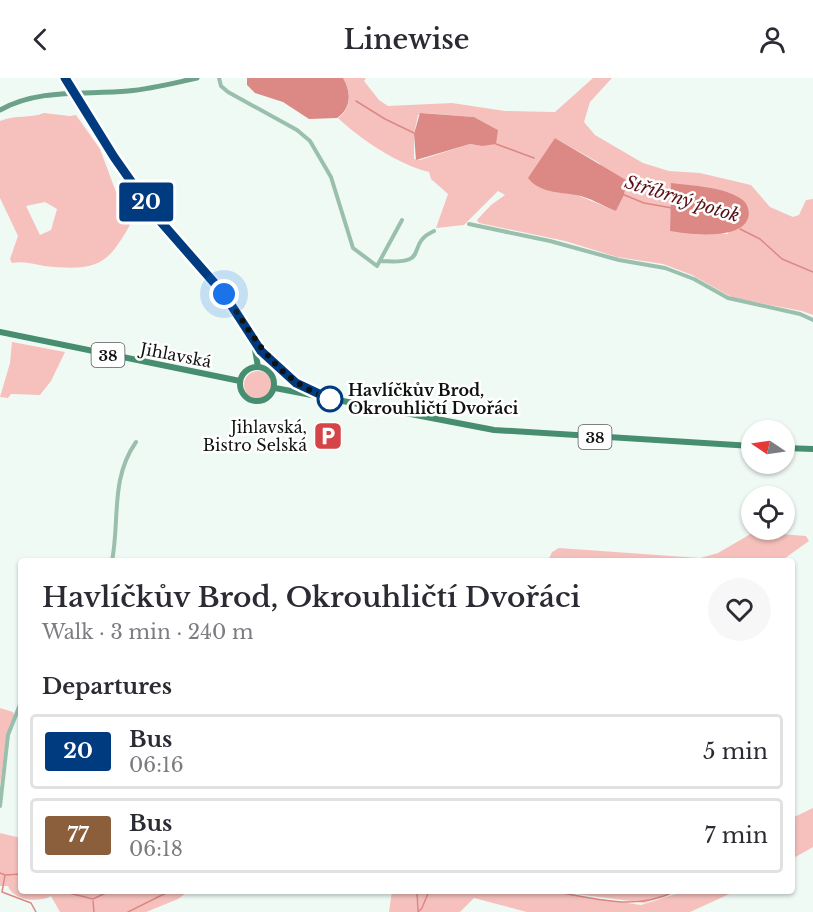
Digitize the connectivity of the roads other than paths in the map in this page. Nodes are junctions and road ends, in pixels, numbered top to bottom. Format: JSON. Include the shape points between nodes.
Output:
{"nodes":[{"id":1,"x":65,"y":78,"type":"edge"},
{"id":2,"x":196,"y":78,"type":"edge"},
{"id":3,"x":219,"y":78,"type":"edge"},
{"id":4,"x":0,"y":110,"type":"edge"},
{"id":5,"x":402,"y":220,"type":"dead end"},
{"id":6,"x":470,"y":224,"type":"dead end"},
{"id":7,"x":434,"y":231,"type":"dead end"},
{"id":8,"x":381,"y":261,"type":"junction"},
{"id":9,"x":813,"y":320,"type":"edge"},
{"id":10,"x":0,"y":332,"type":"edge"},
{"id":11,"x":251,"y":335,"type":"junction"},
{"id":12,"x":258,"y":367,"type":"junction"},
{"id":13,"x":240,"y":381,"type":"junction"},
{"id":14,"x":274,"y":388,"type":"junction"},
{"id":15,"x":330,"y":399,"type":"junction"},
{"id":16,"x":136,"y":442,"type":"dead end"},
{"id":17,"x":741,"y":445,"type":"edge"},
{"id":18,"x":795,"y":448,"type":"edge"},
{"id":19,"x":813,"y":449,"type":"edge"},
{"id":20,"x":112,"y":558,"type":"edge"},
{"id":21,"x":18,"y":710,"type":"edge"},
{"id":22,"x":0,"y":806,"type":"edge"}],
"edges":[{"from":1,"to":11,"type":"main road","bridge":true,"via":[[154,214],[224,294]]},
{"from":2,"to":4,"type":"street","via":[[137,90],[41,96]]},
{"from":3,"to":8,"type":"street","via":[[220,86],[228,92],[310,141],[331,177],[353,248],[377,266]]},
{"from":5,"to":8,"type":"street"},
{"from":6,"to":9,"type":"street","via":[[665,268],[728,298]]},
{"from":7,"to":8,"type":"street","via":[[421,242],[410,261]]},
{"from":10,"to":13,"type":"main road","name":"Jihlavská","number":"38"},
{"from":11,"to":12,"type":"main road"},
{"from":11,"to":15,"type":"main road","via":[[282,372],[304,388]]},
{"from":12,"to":13,"type":"main road","via":[[247,370]]},
{"from":12,"to":14,"type":"main road","via":[[270,372]]},
{"from":13,"to":14,"type":"main road","via":[[242,393],[254,401],[268,398]]},
{"from":14,"to":15,"type":"main road","number":"38"},
{"from":15,"to":17,"type":"main road","number":"38","via":[[520,433]]},
{"from":16,"to":20,"type":"street","via":[[127,455],[119,482]]},
{"from":18,"to":19,"type":"main road"},
{"from":21,"to":22,"type":"street","via":[[8,735]]}]}
